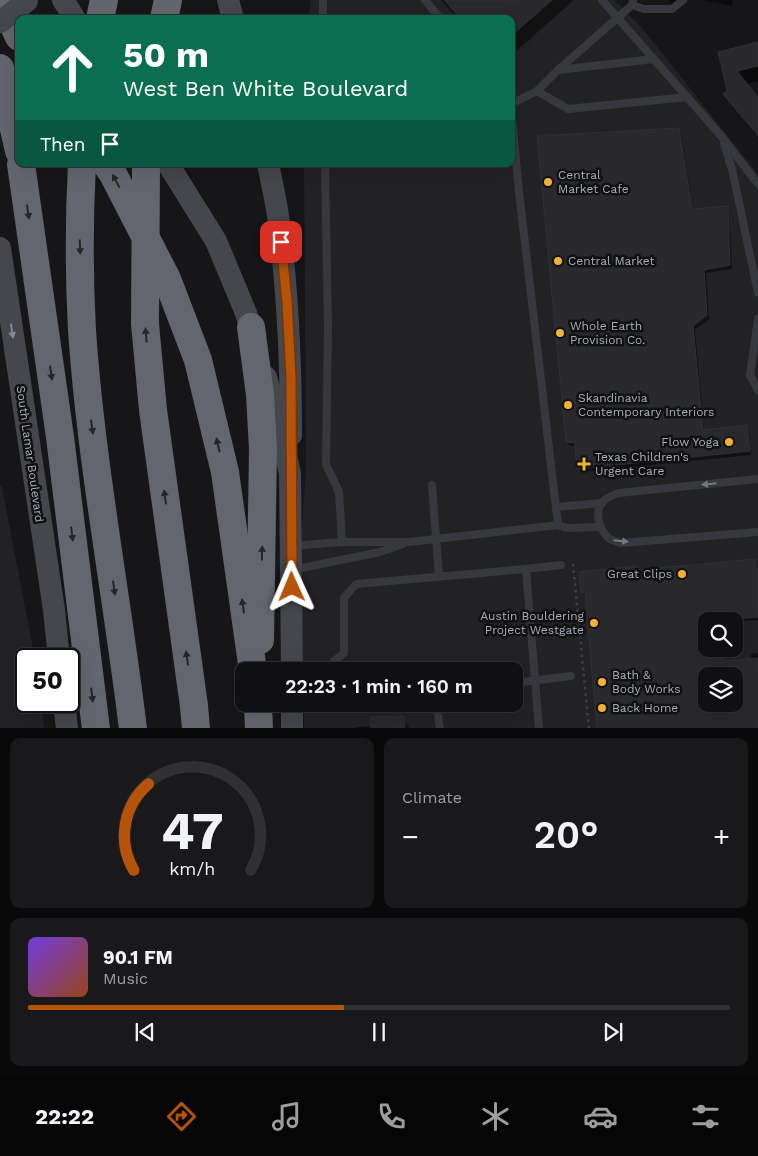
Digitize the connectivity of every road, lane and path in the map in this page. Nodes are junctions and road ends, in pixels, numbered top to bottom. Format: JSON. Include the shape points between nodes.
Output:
{"nodes":[{"id":1,"x":20,"y":0,"type":"edge"},
{"id":2,"x":63,"y":0,"type":"edge"},
{"id":3,"x":104,"y":0,"type":"edge"},
{"id":4,"x":168,"y":0,"type":"edge"},
{"id":5,"x":228,"y":0,"type":"edge"},
{"id":6,"x":323,"y":0,"type":"edge"},
{"id":7,"x":425,"y":0,"type":"edge"},
{"id":8,"x":602,"y":0,"type":"edge"},
{"id":9,"x":683,"y":0,"type":"edge"},
{"id":10,"x":633,"y":2,"type":"edge"},
{"id":11,"x":20,"y":15,"type":"edge"},
{"id":12,"x":72,"y":15,"type":"edge"},
{"id":13,"x":101,"y":15,"type":"edge"},
{"id":14,"x":165,"y":15,"type":"edge"},
{"id":15,"x":232,"y":15,"type":"edge"},
{"id":16,"x":323,"y":15,"type":"edge"},
{"id":17,"x":438,"y":15,"type":"edge"},
{"id":18,"x":618,"y":18,"type":"junction"},
{"id":19,"x":0,"y":22,"type":"edge"},
{"id":20,"x":654,"y":59,"type":"junction"},
{"id":21,"x":0,"y":68,"type":"edge"},
{"id":22,"x":558,"y":70,"type":"junction"},
{"id":23,"x":537,"y":91,"type":"junction"},
{"id":24,"x":686,"y":97,"type":"junction"},
{"id":25,"x":515,"y":102,"type":"edge"},
{"id":26,"x":15,"y":134,"type":"edge"},
{"id":27,"x":722,"y":137,"type":"junction"},
{"id":28,"x":515,"y":156,"type":"edge"},
{"id":29,"x":21,"y":167,"type":"edge"},
{"id":30,"x":82,"y":167,"type":"edge"},
{"id":31,"x":108,"y":167,"type":"edge"},
{"id":32,"x":146,"y":167,"type":"edge"},
{"id":33,"x":170,"y":167,"type":"edge"},
{"id":34,"x":269,"y":167,"type":"edge"},
{"id":35,"x":325,"y":167,"type":"edge"},
{"id":36,"x":758,"y":184,"type":"edge"},
{"id":37,"x":0,"y":248,"type":"edge"},
{"id":38,"x":758,"y":293,"type":"edge"},
{"id":39,"x":758,"y":320,"type":"edge"},
{"id":40,"x":251,"y":327,"type":"junction"},
{"id":41,"x":758,"y":390,"type":"edge"},
{"id":42,"x":290,"y":474,"type":"junction"},
{"id":43,"x":758,"y":479,"type":"edge"},
{"id":44,"x":432,"y":485,"type":"dead end"},
{"id":45,"x":602,"y":503,"type":"junction"},
{"id":46,"x":556,"y":507,"type":"junction"},
{"id":47,"x":558,"y":525,"type":"junction"},
{"id":48,"x":600,"y":527,"type":"junction"},
{"id":49,"x":758,"y":532,"type":"edge"},
{"id":50,"x":436,"y":539,"type":"junction"},
{"id":51,"x":342,"y":542,"type":"junction"},
{"id":52,"x":409,"y":542,"type":"junction"},
{"id":53,"x":291,"y":546,"type":"junction"},
{"id":54,"x":573,"y":564,"type":"dead end"},
{"id":55,"x":561,"y":565,"type":"dead end"},
{"id":56,"x":526,"y":569,"type":"junction"},
{"id":57,"x":292,"y":570,"type":"junction"},
{"id":58,"x":439,"y":576,"type":"junction"},
{"id":59,"x":58,"y":648,"type":"edge"},
{"id":60,"x":252,"y":662,"type":"edge"},
{"id":61,"x":259,"y":662,"type":"edge"},
{"id":62,"x":292,"y":662,"type":"edge"},
{"id":63,"x":334,"y":662,"type":"edge"},
{"id":64,"x":570,"y":676,"type":"dead end"},
{"id":65,"x":536,"y":681,"type":"junction"},
{"id":66,"x":523,"y":682,"type":"edge"},
{"id":67,"x":258,"y":712,"type":"edge"},
{"id":68,"x":292,"y":712,"type":"edge"},
{"id":69,"x":437,"y":712,"type":"edge"},
{"id":70,"x":65,"y":713,"type":"edge"},
{"id":71,"x":67,"y":728,"type":"edge"},
{"id":72,"x":96,"y":728,"type":"edge"},
{"id":73,"x":133,"y":728,"type":"edge"},
{"id":74,"x":196,"y":728,"type":"edge"},
{"id":75,"x":259,"y":728,"type":"edge"},
{"id":76,"x":292,"y":728,"type":"edge"},
{"id":77,"x":440,"y":728,"type":"edge"},
{"id":78,"x":539,"y":728,"type":"edge"},
{"id":79,"x":589,"y":728,"type":"edge"}],
"edges":[{"from":1,"to":11,"type":"highway"},
{"from":1,"to":19,"type":"main road","bridge":true},
{"from":2,"to":12,"type":"main road"},
{"from":3,"to":13,"type":"highway"},
{"from":4,"to":14,"type":"highway"},
{"from":5,"to":15,"type":"main road"},
{"from":6,"to":16,"type":"lane"},
{"from":7,"to":17,"type":"lane"},
{"from":8,"to":18,"type":"lane"},
{"from":9,"to":10,"type":"lane","via":[[672,9],[644,9]]},
{"from":10,"to":18,"type":"lane"},
{"from":18,"to":20,"type":"lane"},
{"from":18,"to":22,"type":"lane"},
{"from":20,"to":22,"type":"lane"},
{"from":20,"to":24,"type":"lane"},
{"from":21,"to":26,"type":"highway"},
{"from":22,"to":23,"type":"lane"},
{"from":23,"to":24,"type":"lane","via":[[568,109]]},
{"from":23,"to":25,"type":"lane"},
{"from":24,"to":27,"type":"lane"},
{"from":27,"to":36,"type":"lane"},
{"from":27,"to":38,"type":"lane","via":[[732,169]]},
{"from":28,"to":46,"type":"lane"},
{"from":29,"to":72,"type":"highway","one_way":true,"via":[[60,437]]},
{"from":30,"to":73,"type":"highway","one_way":true,"via":[[79,226],[83,340]]},
{"from":60,"to":31,"type":"highway","one_way":true,"via":[[225,472],[198,360],[167,279]]},
{"from":74,"to":32,"type":"highway","one_way":true,"bridge":true,"via":[[152,410],[145,324]]},
{"from":33,"to":40,"type":"main road","via":[[216,241]]},
{"from":34,"to":42,"type":"main road","via":[[279,222],[287,301],[291,378]]},
{"from":35,"to":51,"type":"lane","via":[[326,464],[339,492]]},
{"from":37,"to":59,"type":"main road","name":"South Lamar Boulevard","one_way":true},
{"from":39,"to":41,"type":"lane","via":[[750,375]]},
{"from":40,"to":42,"type":"main road","via":[[280,426]]},
{"from":61,"to":40,"type":"highway","one_way":true,"via":[[263,449]]},
{"from":42,"to":53,"type":"main road"},
{"from":43,"to":45,"type":"lane","one_way":true,"via":[[619,493]]},
{"from":44,"to":50,"type":"lane"},
{"from":45,"to":46,"type":"lane"},
{"from":45,"to":48,"type":"lane","via":[[598,513]]},
{"from":46,"to":47,"type":"lane"},
{"from":47,"to":48,"type":"lane","via":[[566,528]]},
{"from":47,"to":50,"type":"lane"},
{"from":48,"to":49,"type":"lane","one_way":true,"via":[[608,537],[621,543]]},
{"from":50,"to":52,"type":"lane"},
{"from":50,"to":58,"type":"lane"},
{"from":51,"to":52,"type":"lane"},
{"from":51,"to":53,"type":"lane"},
{"from":52,"to":57,"type":"lane","via":[[380,552]]},
{"from":53,"to":57,"type":"main road"},
{"from":54,"to":79,"type":"path"},
{"from":55,"to":56,"type":"lane"},
{"from":56,"to":58,"type":"lane"},
{"from":56,"to":65,"type":"lane"},
{"from":57,"to":62,"type":"main road"},
{"from":58,"to":63,"type":"lane","via":[[356,584],[344,598],[344,653]]},
{"from":64,"to":65,"type":"lane"},
{"from":65,"to":66,"type":"lane"},
{"from":65,"to":78,"type":"lane"},
{"from":67,"to":75,"type":"highway"},
{"from":68,"to":76,"type":"main road"},
{"from":69,"to":77,"type":"lane"},
{"from":70,"to":71,"type":"main road"}]}
